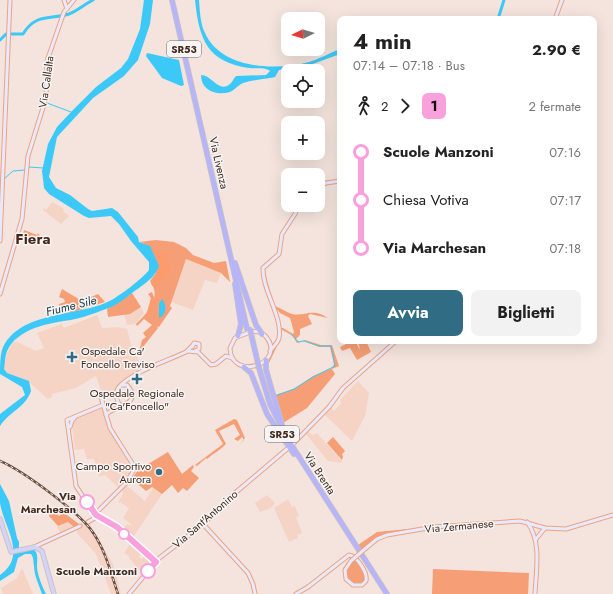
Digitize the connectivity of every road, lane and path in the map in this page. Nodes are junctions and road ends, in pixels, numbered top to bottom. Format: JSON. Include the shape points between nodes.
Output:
{"nodes":[{"id":1,"x":10,"y":0,"type":"edge"},
{"id":2,"x":64,"y":0,"type":"edge"},
{"id":3,"x":74,"y":0,"type":"edge"},
{"id":4,"x":173,"y":0,"type":"edge"},
{"id":5,"x":562,"y":0,"type":"edge"},
{"id":6,"x":67,"y":9,"type":"junction"},
{"id":7,"x":556,"y":16,"type":"edge"},
{"id":8,"x":337,"y":182,"type":"edge"},
{"id":9,"x":325,"y":184,"type":"edge"},
{"id":10,"x":297,"y":212,"type":"edge"},
{"id":11,"x":0,"y":240,"type":"edge"},
{"id":12,"x":234,"y":263,"type":"junction"},
{"id":13,"x":0,"y":294,"type":"edge"},
{"id":14,"x":249,"y":329,"type":"joint"},
{"id":15,"x":262,"y":334,"type":"junction"},
{"id":16,"x":238,"y":336,"type":"junction"},
{"id":17,"x":269,"y":342,"type":"junction"},
{"id":18,"x":276,"y":343,"type":"junction"},
{"id":19,"x":393,"y":344,"type":"edge"},
{"id":20,"x":192,"y":346,"type":"junction"},
{"id":21,"x":230,"y":348,"type":"junction"},
{"id":22,"x":200,"y":349,"type":"junction"},
{"id":23,"x":195,"y":351,"type":"junction"},
{"id":24,"x":270,"y":351,"type":"junction"},
{"id":25,"x":186,"y":352,"type":"junction"},
{"id":26,"x":201,"y":355,"type":"junction"},
{"id":27,"x":232,"y":358,"type":"junction"},
{"id":28,"x":266,"y":360,"type":"junction"},
{"id":29,"x":206,"y":362,"type":"junction"},
{"id":30,"x":244,"y":367,"type":"junction"},
{"id":31,"x":258,"y":368,"type":"junction"},
{"id":32,"x":132,"y":378,"type":"junction"},
{"id":33,"x":122,"y":385,"type":"junction"},
{"id":34,"x":129,"y":387,"type":"junction"},
{"id":35,"x":102,"y":397,"type":"dead end"},
{"id":36,"x":117,"y":402,"type":"junction"},
{"id":37,"x":103,"y":406,"type":"junction"},
{"id":38,"x":123,"y":406,"type":"junction"},
{"id":39,"x":115,"y":408,"type":"junction"},
{"id":40,"x":111,"y":410,"type":"junction"},
{"id":41,"x":106,"y":414,"type":"junction"},
{"id":42,"x":287,"y":438,"type":"junction"},
{"id":43,"x":293,"y":444,"type":"dead end"},
{"id":44,"x":287,"y":449,"type":"dead end"},
{"id":45,"x":294,"y":454,"type":"junction"},
{"id":46,"x":98,"y":514,"type":"junction"},
{"id":47,"x":613,"y":515,"type":"edge"},
{"id":48,"x":0,"y":519,"type":"edge"},
{"id":49,"x":106,"y":520,"type":"junction"},
{"id":50,"x":528,"y":522,"type":"junction"},
{"id":51,"x":203,"y":524,"type":"junction"},
{"id":52,"x":536,"y":525,"type":"junction"},
{"id":53,"x":80,"y":526,"type":"tunnel mouth"},
{"id":54,"x":545,"y":528,"type":"junction"},
{"id":55,"x":533,"y":531,"type":"junction"},
{"id":56,"x":48,"y":542,"type":"junction"},
{"id":57,"x":536,"y":542,"type":"junction"},
{"id":58,"x":32,"y":548,"type":"junction"},
{"id":59,"x":156,"y":562,"type":"junction"},
{"id":60,"x":45,"y":563,"type":"junction"},
{"id":61,"x":54,"y":594,"type":"edge"},
{"id":62,"x":129,"y":594,"type":"edge"},
{"id":63,"x":255,"y":594,"type":"edge"},
{"id":64,"x":296,"y":594,"type":"edge"},
{"id":65,"x":386,"y":594,"type":"edge"},
{"id":66,"x":535,"y":594,"type":"edge"}],
"edges":[{"from":1,"to":11,"type":"street"},
{"from":2,"to":6,"type":"street"},
{"from":3,"to":6,"type":"street","name":"Via Callalta"},
{"from":4,"to":12,"type":"highway","name":"Via Livenza","number":"SR53"},
{"from":4,"to":12,"type":"highway","name":"Via Livenza","number":"SR53"},
{"from":5,"to":7,"type":"street"},
{"from":6,"to":13,"type":"street","name":"Via Callalta","via":[[47,61],[45,101],[26,165],[22,219]]},
{"from":8,"to":9,"type":"street"},
{"from":10,"to":18,"type":"street","via":[[283,232],[279,254],[263,268],[265,286],[272,300],[278,326],[279,338]]},
{"from":12,"to":14,"type":"highway","name":"Via Livenza","number":"SR53"},
{"from":12,"to":15,"type":"highway","via":[[256,325]]},
{"from":12,"to":16,"type":"highway","via":[[240,324]]},
{"from":14,"to":31,"type":"highway","name":"Via Brenta","number":"SR53","bridge":true},
{"from":15,"to":16,"type":"street","via":[[254,332]]},
{"from":15,"to":17,"type":"street"},
{"from":16,"to":21,"type":"street"},
{"from":17,"to":18,"type":"street"},
{"from":17,"to":24,"type":"street"},
{"from":18,"to":24,"type":"street"},
{"from":19,"to":43,"type":"street","via":[[343,388],[329,407]]},
{"from":20,"to":22,"type":"street","via":[[198,343]]},
{"from":20,"to":23,"type":"street"},
{"from":20,"to":25,"type":"street"},
{"from":21,"to":27,"type":"street"},
{"from":21,"to":29,"type":"street","via":[[216,363]]},
{"from":22,"to":23,"type":"street"},
{"from":22,"to":26,"type":"street"},
{"from":23,"to":25,"type":"street"},
{"from":23,"to":26,"type":"street"},
{"from":24,"to":28,"type":"street"},
{"from":25,"to":32,"type":"street"},
{"from":26,"to":29,"type":"street"},
{"from":27,"to":29,"type":"street","via":[[226,356],[212,365]]},
{"from":27,"to":30,"type":"street"},
{"from":28,"to":30,"type":"street","via":[[257,365]]},
{"from":28,"to":42,"type":"highway","via":[[266,370]]},
{"from":30,"to":45,"type":"highway","via":[[251,373],[267,414]]},
{"from":31,"to":42,"type":"highway","name":"Via Brenta","number":"SR53","via":[[270,404]]},
{"from":31,"to":45,"type":"highway","name":"Via Brenta","number":"SR53","via":[[271,414]]},
{"from":32,"to":33,"type":"street"},
{"from":32,"to":34,"type":"street","via":[[128,382]]},
{"from":33,"to":34,"type":"street"},
{"from":33,"to":36,"type":"street","via":[[117,392]]},
{"from":34,"to":38,"type":"street","via":[[131,400]]},
{"from":35,"to":37,"type":"street"},
{"from":36,"to":38,"type":"street"},
{"from":36,"to":39,"type":"street"},
{"from":37,"to":40,"type":"street"},
{"from":37,"to":41,"type":"street"},
{"from":37,"to":46,"type":"street","via":[[78,414],[70,421],[77,487]]},
{"from":38,"to":39,"type":"street"},
{"from":39,"to":40,"type":"street"},
{"from":40,"to":41,"type":"street"},
{"from":41,"to":46,"type":"street","via":[[111,430],[134,470],[126,483]]},
{"from":42,"to":65,"type":"highway","name":"Via Brenta","number":"SR53"},
{"from":44,"to":51,"type":"street","name":"Via Sant'Antonino","via":[[239,489]]},
{"from":45,"to":65,"type":"highway","name":"Via Brenta","number":"SR53"},
{"from":46,"to":49,"type":"street"},
{"from":46,"to":49,"type":"street","via":[[88,522]]},
{"from":47,"to":54,"type":"street","name":"Via Zermanese","via":[[570,529]]},
{"from":48,"to":58,"type":"main road","via":[[8,548],[13,553]]},
{"from":49,"to":59,"type":"street"},
{"from":50,"to":52,"type":"street","name":"Via Zermanese"},
{"from":50,"to":55,"type":"street"},
{"from":50,"to":64,"type":"street","name":"Via Zermanese","bridge":true,"via":[[421,529],[384,536],[366,548],[351,561],[345,570],[346,579],[353,585],[362,585],[366,581],[366,575],[355,557],[349,555]]},
{"from":51,"to":59,"type":"street","name":"Via Sant'Antonino"},
{"from":51,"to":63,"type":"street","via":[[248,573]]},
{"from":52,"to":54,"type":"street","name":"Via Zermanese"},
{"from":52,"to":55,"type":"street"},
{"from":53,"to":56,"type":"street"},
{"from":54,"to":57,"type":"street","via":[[537,536]]},
{"from":55,"to":57,"type":"street"},
{"from":56,"to":58,"type":"street"},
{"from":56,"to":60,"type":"street","via":[[43,547]]},
{"from":57,"to":66,"type":"street"},
{"from":58,"to":60,"type":"main road","via":[[41,550]]},
{"from":59,"to":62,"type":"street","name":"Via Sant'Antonino"},
{"from":60,"to":61,"type":"main road"}]}
